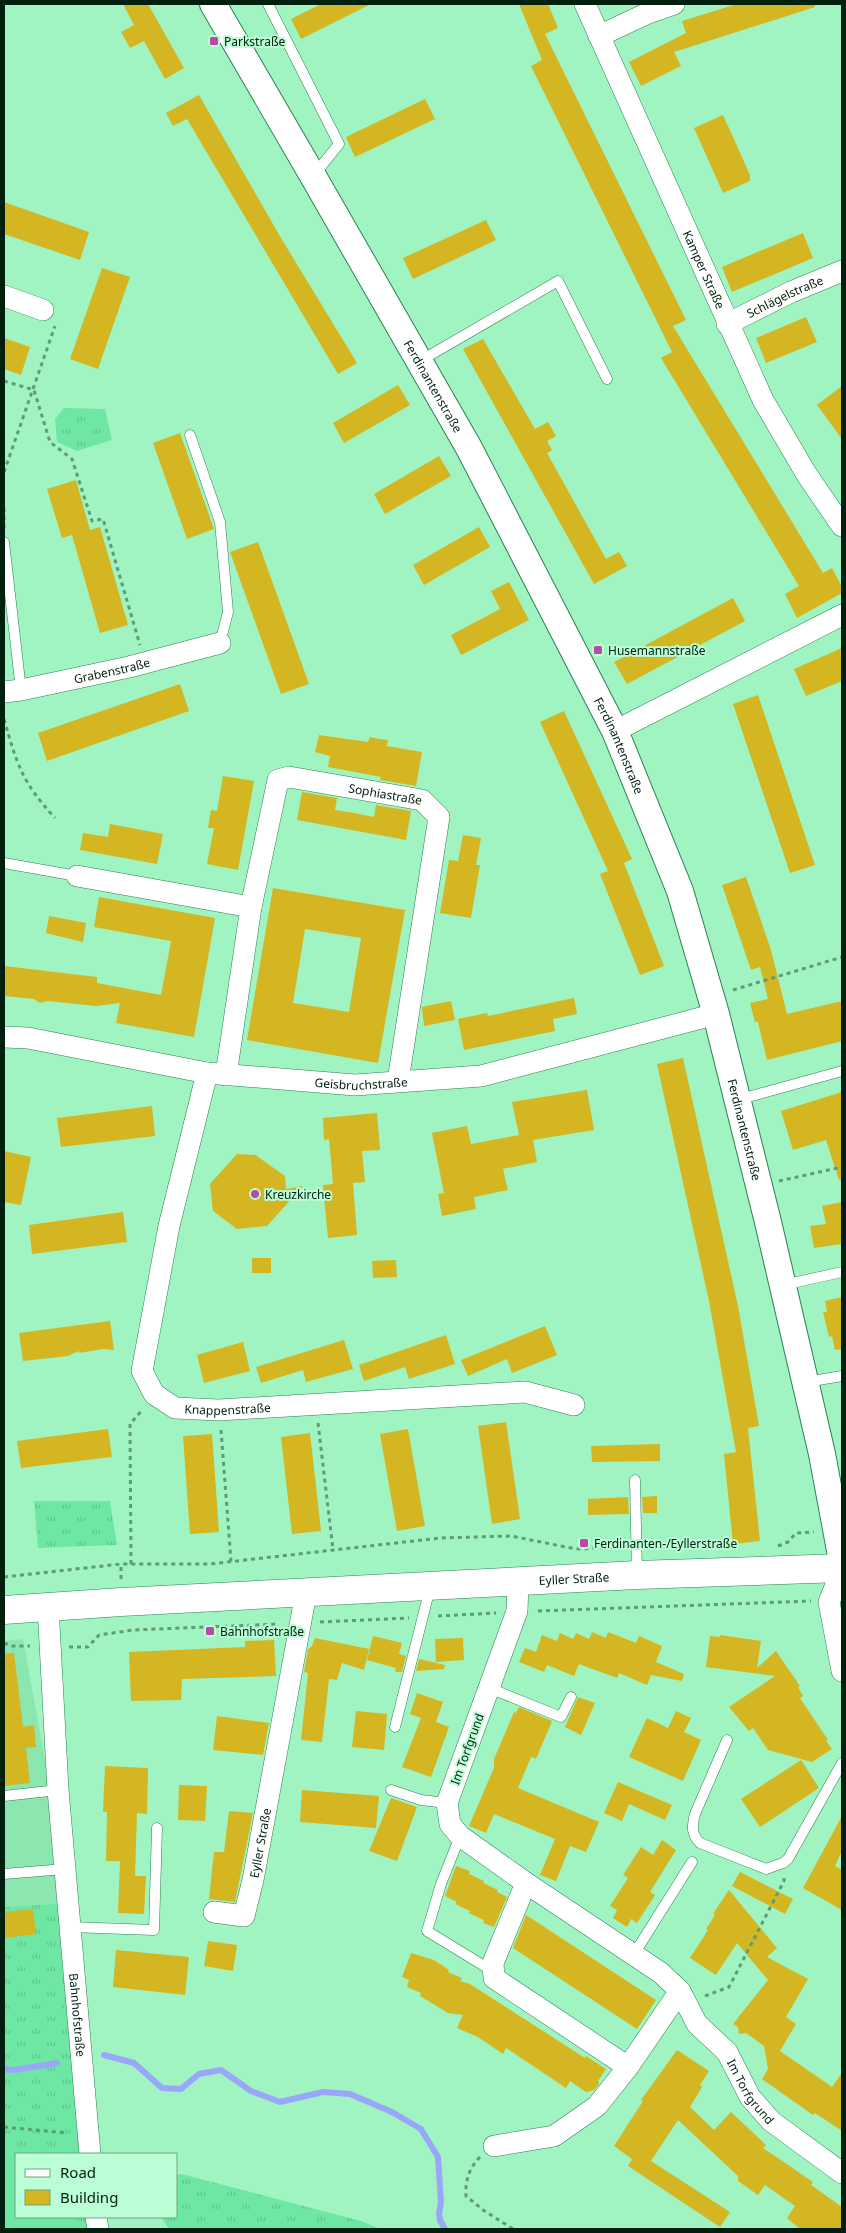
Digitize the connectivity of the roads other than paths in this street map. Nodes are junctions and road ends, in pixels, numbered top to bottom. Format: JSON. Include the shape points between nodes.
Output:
{"nodes":[{"id":1,"x":213,"y":4,"type":"edge"},
{"id":2,"x":268,"y":4,"type":"edge"},
{"id":3,"x":585,"y":4,"type":"edge"},
{"id":4,"x":674,"y":4,"type":"edge"},
{"id":5,"x":599,"y":36,"type":"junction"},
{"id":6,"x":314,"y":176,"type":"junction"},
{"id":7,"x":842,"y":271,"type":"edge"},
{"id":8,"x":4,"y":296,"type":"edge"},
{"id":9,"x":43,"y":310,"type":"road end"},
{"id":10,"x":727,"y":324,"type":"junction"},
{"id":11,"x":420,"y":361,"type":"junction"},
{"id":12,"x":608,"y":379,"type":"dead end"},
{"id":13,"x":190,"y":435,"type":"dead end"},
{"id":14,"x":842,"y":526,"type":"edge"},
{"id":15,"x":4,"y":542,"type":"edge"},
{"id":16,"x":842,"y":615,"type":"edge"},
{"id":17,"x":220,"y":643,"type":"joint"},
{"id":18,"x":12,"y":691,"type":"edge"},
{"id":19,"x":615,"y":731,"type":"junction"},
{"id":20,"x":4,"y":863,"type":"edge"},
{"id":21,"x":77,"y":876,"type":"joint"},
{"id":22,"x":251,"y":907,"type":"junction"},
{"id":23,"x":713,"y":1005,"type":"junction"},
{"id":24,"x":4,"y":1037,"type":"edge"},
{"id":25,"x":842,"y":1071,"type":"edge"},
{"id":26,"x":217,"y":1074,"type":"junction"},
{"id":27,"x":398,"y":1081,"type":"junction"},
{"id":28,"x":737,"y":1100,"type":"junction"},
{"id":29,"x":842,"y":1272,"type":"edge"},
{"id":30,"x":782,"y":1285,"type":"junction"},
{"id":31,"x":842,"y":1376,"type":"edge"},
{"id":32,"x":805,"y":1382,"type":"junction"},
{"id":33,"x":574,"y":1405,"type":"dead end"},
{"id":34,"x":635,"y":1480,"type":"dead end"},
{"id":35,"x":842,"y":1561,"type":"edge"},
{"id":36,"x":842,"y":1569,"type":"edge"},
{"id":37,"x":637,"y":1575,"type":"junction"},
{"id":38,"x":518,"y":1582,"type":"junction"},
{"id":39,"x":430,"y":1587,"type":"junction"},
{"id":40,"x":306,"y":1593,"type":"junction"},
{"id":41,"x":48,"y":1606,"type":"junction"},
{"id":42,"x":4,"y":1610,"type":"edge"},
{"id":43,"x":842,"y":1671,"type":"edge"},
{"id":44,"x":489,"y":1688,"type":"junction"},
{"id":45,"x":571,"y":1697,"type":"dead end"},
{"id":46,"x":395,"y":1727,"type":"dead end"},
{"id":47,"x":727,"y":1740,"type":"dead end"},
{"id":48,"x":842,"y":1763,"type":"edge"},
{"id":49,"x":58,"y":1790,"type":"junction"},
{"id":50,"x":391,"y":1790,"type":"dead end"},
{"id":51,"x":4,"y":1796,"type":"edge"},
{"id":52,"x":447,"y":1803,"type":"junction"},
{"id":53,"x":157,"y":1828,"type":"dead end"},
{"id":54,"x":460,"y":1836,"type":"junction"},
{"id":55,"x":692,"y":1862,"type":"dead end"},
{"id":56,"x":65,"y":1869,"type":"junction"},
{"id":57,"x":4,"y":1874,"type":"edge"},
{"id":58,"x":526,"y":1883,"type":"junction"},
{"id":59,"x":214,"y":1912,"type":"dead end"},
{"id":60,"x":70,"y":1927,"type":"junction"},
{"id":61,"x":634,"y":1954,"type":"junction"},
{"id":62,"x":494,"y":1972,"type":"junction"},
{"id":63,"x":683,"y":1997,"type":"junction"},
{"id":64,"x":628,"y":2067,"type":"junction"},
{"id":65,"x":89,"y":2145,"type":"edge"},
{"id":66,"x":494,"y":2146,"type":"road end"},
{"id":67,"x":842,"y":2173,"type":"edge"}],
"edges":[{"from":1,"to":6,"type":"street","name":"Ferdinantenstraße"},
{"from":2,"to":6,"type":"lane","via":[[339,144]]},
{"from":3,"to":5,"type":"street","name":"Kamper Straße"},
{"from":4,"to":5,"type":"street"},
{"from":5,"to":10,"type":"street","name":"Kamper Straße"},
{"from":6,"to":11,"type":"street","name":"Ferdinantenstraße"},
{"from":7,"to":10,"type":"street","name":"Schlägelstraße"},
{"from":8,"to":9,"type":"street"},
{"from":10,"to":14,"type":"street","name":"Kamper Straße","via":[[763,400],[806,475]]},
{"from":11,"to":12,"type":"lane","via":[[558,281]]},
{"from":11,"to":19,"type":"street","name":"Ferdinantenstraße","via":[[469,448]]},
{"from":13,"to":17,"type":"lane","via":[[220,522],[228,612]]},
{"from":15,"to":18,"type":"lane"},
{"from":16,"to":19,"type":"street"},
{"from":17,"to":18,"type":"street","name":"Grabenstraße"},
{"from":19,"to":23,"type":"street","name":"Ferdinantenstraße","via":[[680,892]]},
{"from":20,"to":21,"type":"lane"},
{"from":21,"to":22,"type":"street"},
{"from":22,"to":26,"type":"street","name":"Sophiastraße"},
{"from":22,"to":27,"type":"street","name":"Sophiastraße","via":[[278,780],[289,777],[422,800],[439,817]]},
{"from":23,"to":27,"type":"street","name":"Geisbruchstraße","via":[[481,1076]]},
{"from":23,"to":28,"type":"street","name":"Ferdinantenstraße"},
{"from":24,"to":26,"type":"street","name":"Geisbruchstraße","via":[[28,1038]]},
{"from":25,"to":28,"type":"lane"},
{"from":26,"to":27,"type":"street","name":"Geisbruchstraße","via":[[354,1085]]},
{"from":26,"to":33,"type":"street","name":"Knappenstraße","via":[[169,1226],[142,1371],[154,1394],[175,1408],[220,1410],[525,1392]]},
{"from":28,"to":30,"type":"street","name":"Ferdinantenstraße"},
{"from":29,"to":30,"type":"lane"},
{"from":30,"to":32,"type":"street","name":"Ferdinantenstraße"},
{"from":31,"to":32,"type":"lane"},
{"from":32,"to":35,"type":"street","name":"Ferdinantenstraße"},
{"from":34,"to":37,"type":"lane"},
{"from":36,"to":37,"type":"main road","name":"Eyller Straße"},
{"from":36,"to":43,"type":"street","via":[[829,1602]]},
{"from":37,"to":38,"type":"main road","name":"Eyller Straße"},
{"from":38,"to":39,"type":"main road","name":"Eyller Straße"},
{"from":38,"to":44,"type":"street","name":"Im Torfgrund","via":[[517,1611]]},
{"from":39,"to":40,"type":"main road","name":"Eyller Straße"},
{"from":39,"to":46,"type":"lane"},
{"from":40,"to":41,"type":"main road","name":"Eyller Straße"},
{"from":40,"to":59,"type":"street","name":"Eyller Straße","via":[[244,1916]]},
{"from":41,"to":42,"type":"main road","name":"Eyller Straße"},
{"from":41,"to":49,"type":"street","name":"Bahnhofstraße"},
{"from":44,"to":45,"type":"lane","via":[[561,1717]]},
{"from":44,"to":52,"type":"street","name":"Im Torfgrund"},
{"from":47,"to":48,"type":"lane","via":[[695,1814],[693,1835],[700,1843],[766,1868],[785,1861]]},
{"from":49,"to":51,"type":"lane"},
{"from":49,"to":56,"type":"street","name":"Bahnhofstraße"},
{"from":50,"to":52,"type":"lane","via":[[420,1800]]},
{"from":52,"to":54,"type":"street","name":"Im Torfgrund","via":[[450,1824]]},
{"from":53,"to":60,"type":"lane","via":[[154,1930]]},
{"from":54,"to":58,"type":"street","name":"Im Torfgrund"},
{"from":54,"to":62,"type":"lane","via":[[427,1931]]},
{"from":55,"to":61,"type":"lane"},
{"from":56,"to":57,"type":"lane"},
{"from":56,"to":60,"type":"street","name":"Bahnhofstraße"},
{"from":58,"to":61,"type":"street","name":"Im Torfgrund"},
{"from":58,"to":62,"type":"street","via":[[493,1963]]},
{"from":60,"to":65,"type":"street","name":"Bahnhofstraße"},
{"from":61,"to":63,"type":"street","name":"Im Torfgrund","via":[[661,1973]]},
{"from":62,"to":64,"type":"street","via":[[494,1978]]},
{"from":63,"to":64,"type":"street"},
{"from":63,"to":67,"type":"street","name":"Im Torfgrund","via":[[697,2024],[727,2052],[750,2097],[772,2121]]},
{"from":64,"to":66,"type":"street","via":[[598,2106],[554,2136]]}]}
